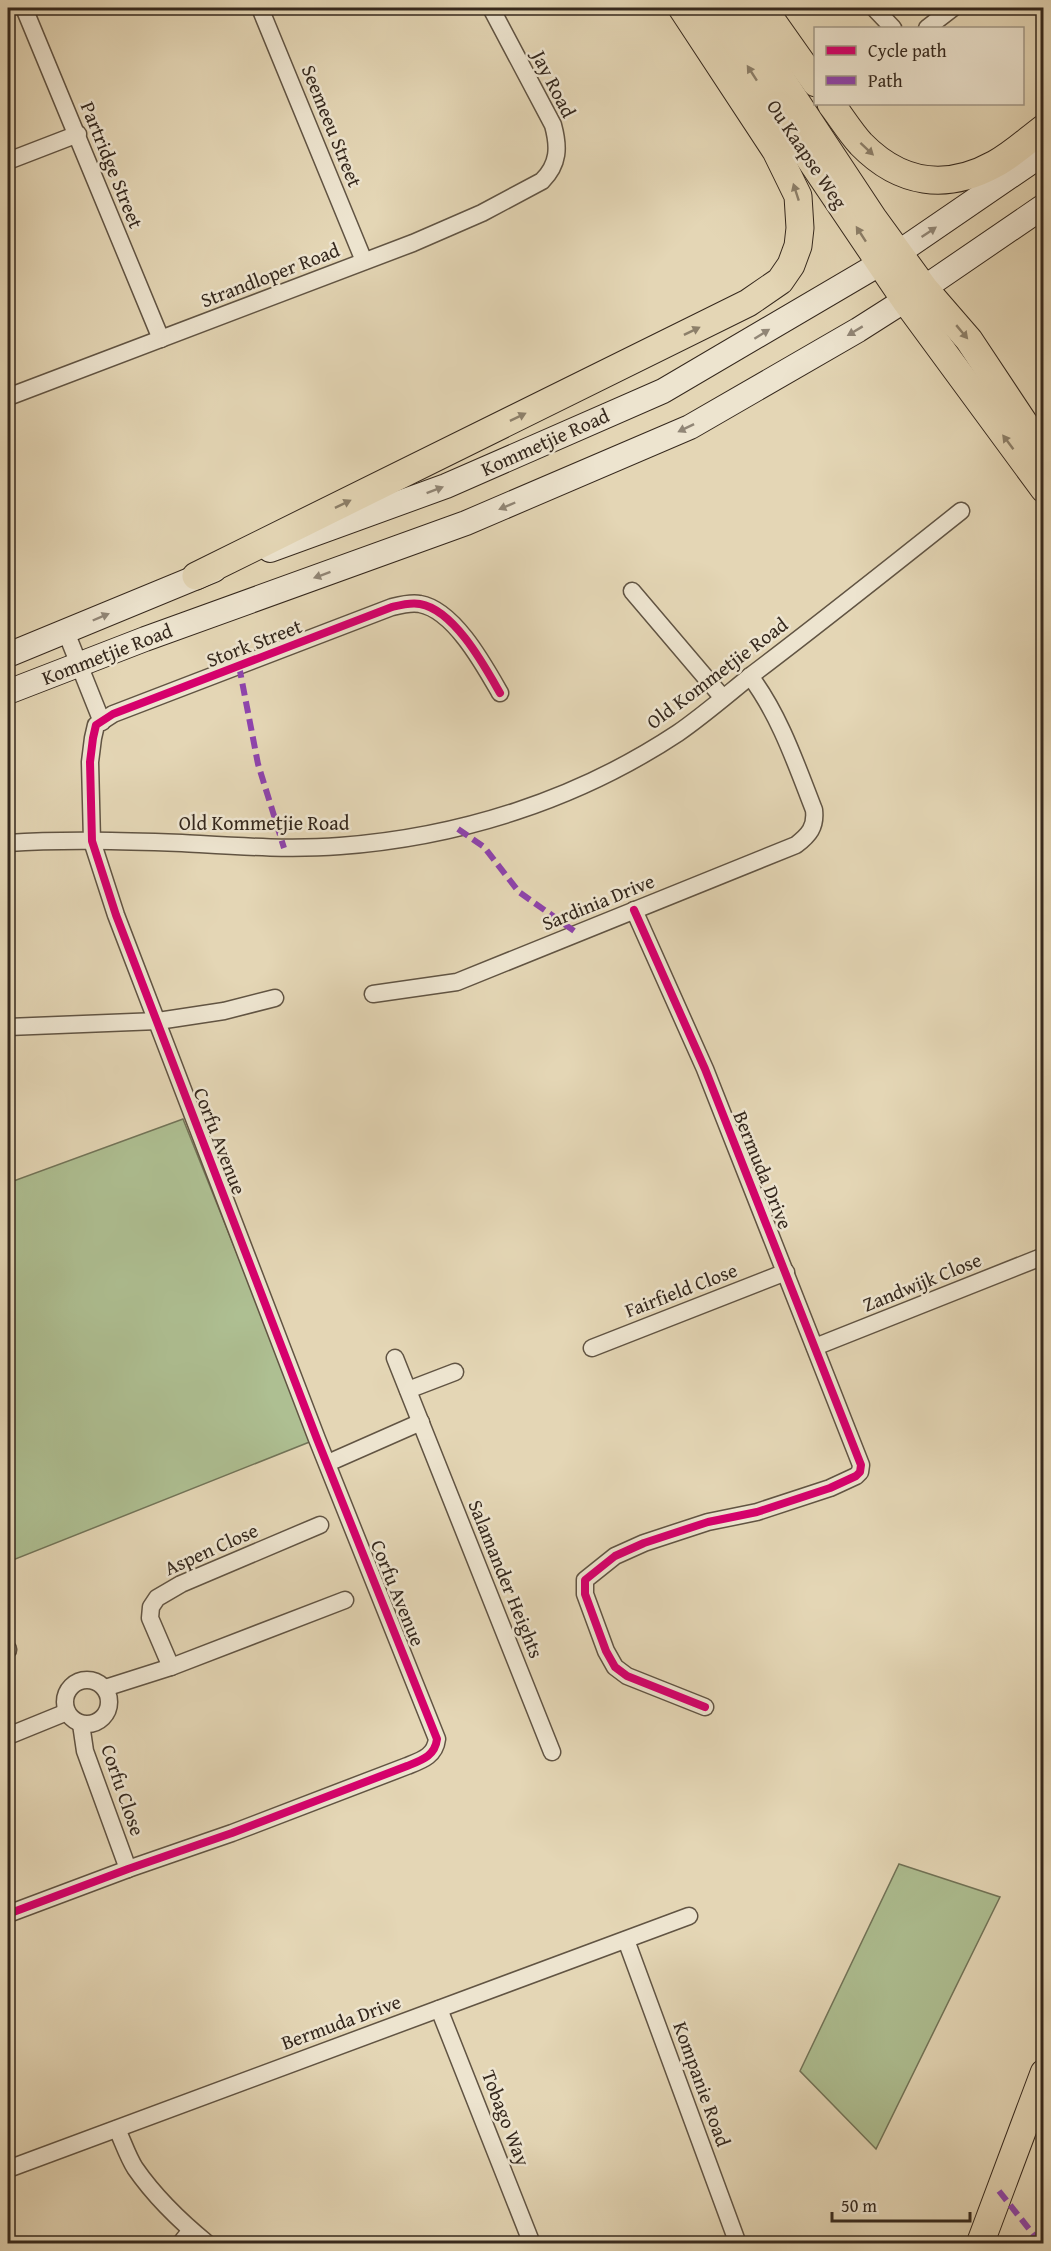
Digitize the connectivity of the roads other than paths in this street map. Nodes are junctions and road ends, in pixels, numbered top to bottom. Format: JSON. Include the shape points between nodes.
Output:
{"nodes":[{"id":1,"x":24,"y":8,"type":"edge"},
{"id":2,"x":260,"y":8,"type":"edge"},
{"id":3,"x":490,"y":8,"type":"edge"},
{"id":4,"x":682,"y":8,"type":"edge"},
{"id":5,"x":708,"y":8,"type":"edge"},
{"id":6,"x":734,"y":8,"type":"edge"},
{"id":7,"x":763,"y":8,"type":"edge"},
{"id":8,"x":874,"y":8,"type":"edge"},
{"id":9,"x":953,"y":8,"type":"edge"},
{"id":10,"x":892,"y":27,"type":"edge"},
{"id":11,"x":928,"y":27,"type":"edge"},
{"id":12,"x":814,"y":80,"type":"edge"},
{"id":13,"x":832,"y":105,"type":"edge"},
{"id":14,"x":1044,"y":128,"type":"edge"},
{"id":15,"x":78,"y":134,"type":"junction"},
{"id":16,"x":1044,"y":153,"type":"edge"},
{"id":17,"x":8,"y":161,"type":"edge"},
{"id":18,"x":542,"y":181,"type":"joint"},
{"id":19,"x":1044,"y":206,"type":"edge"},
{"id":20,"x":889,"y":258,"type":"junction"},
{"id":21,"x":364,"y":261,"type":"junction"},
{"id":22,"x":915,"y":294,"type":"junction"},
{"id":23,"x":161,"y":339,"type":"junction"},
{"id":24,"x":8,"y":397,"type":"edge"},
{"id":25,"x":1044,"y":453,"type":"edge"},
{"id":26,"x":1044,"y":489,"type":"edge"},
{"id":27,"x":961,"y":511,"type":"dead end"},
{"id":28,"x":196,"y":576,"type":"junction"},
{"id":29,"x":632,"y":591,"type":"dead end"},
{"id":30,"x":66,"y":632,"type":"junction"},
{"id":31,"x":8,"y":655,"type":"edge"},
{"id":32,"x":80,"y":665,"type":"junction"},
{"id":33,"x":750,"y":676,"type":"junction"},
{"id":34,"x":8,"y":692,"type":"edge"},
{"id":35,"x":500,"y":693,"type":"dead end"},
{"id":36,"x":723,"y":698,"type":"junction"},
{"id":37,"x":102,"y":722,"type":"junction"},
{"id":38,"x":92,"y":841,"type":"junction"},
{"id":39,"x":8,"y":843,"type":"edge"},
{"id":40,"x":634,"y":910,"type":"junction"},
{"id":41,"x":373,"y":994,"type":"dead end"},
{"id":42,"x":275,"y":998,"type":"dead end"},
{"id":43,"x":158,"y":1021,"type":"junction"},
{"id":44,"x":8,"y":1027,"type":"edge"},
{"id":45,"x":1044,"y":1256,"type":"edge"},
{"id":46,"x":786,"y":1272,"type":"junction"},
{"id":47,"x":815,"y":1347,"type":"junction"},
{"id":48,"x":592,"y":1348,"type":"dead end"},
{"id":49,"x":395,"y":1358,"type":"dead end"},
{"id":50,"x":455,"y":1372,"type":"dead end"},
{"id":51,"x":408,"y":1390,"type":"junction"},
{"id":52,"x":421,"y":1422,"type":"junction"},
{"id":53,"x":328,"y":1463,"type":"junction"},
{"id":54,"x":320,"y":1525,"type":"dead end"},
{"id":55,"x":345,"y":1600,"type":"dead end"},
{"id":56,"x":171,"y":1667,"type":"junction"},
{"id":57,"x":105,"y":1688,"type":"junction"},
{"id":58,"x":705,"y":1707,"type":"dead end"},
{"id":59,"x":67,"y":1712,"type":"junction"},
{"id":60,"x":81,"y":1724,"type":"junction"},
{"id":61,"x":8,"y":1736,"type":"edge"},
{"id":62,"x":552,"y":1752,"type":"dead end"},
{"id":63,"x":128,"y":1869,"type":"junction"},
{"id":64,"x":8,"y":1914,"type":"edge"},
{"id":65,"x":689,"y":1916,"type":"dead end"},
{"id":66,"x":626,"y":1940,"type":"junction"},
{"id":67,"x":439,"y":2009,"type":"junction"},
{"id":68,"x":1044,"y":2073,"type":"edge"},
{"id":69,"x":117,"y":2129,"type":"junction"},
{"id":70,"x":8,"y":2169,"type":"edge"},
{"id":71,"x":191,"y":2230,"type":"junction"},
{"id":72,"x":180,"y":2244,"type":"edge"},
{"id":73,"x":208,"y":2244,"type":"edge"},
{"id":74,"x":532,"y":2244,"type":"edge"},
{"id":75,"x":738,"y":2244,"type":"edge"},
{"id":76,"x":980,"y":2244,"type":"edge"}],
"edges":[{"from":1,"to":15,"type":"street","name":"Partridge Street"},
{"from":2,"to":21,"type":"street","name":"Seemeeu Street"},
{"from":3,"to":18,"type":"street","name":"Jay Road","via":[[553,125],[557,158]]},
{"from":28,"to":4,"type":"main road","one_way":true,"via":[[748,303],[780,280],[798,246],[798,196],[777,151]]},
{"from":20,"to":5,"type":"main road","name":"Ou Kaapse Weg","one_way":true},
{"from":6,"to":20,"type":"main road","name":"Ou Kaapse Weg"},
{"from":7,"to":12,"type":"main road"},
{"from":8,"to":10,"type":"street"},
{"from":9,"to":11,"type":"street"},
{"from":13,"to":14,"type":"main road","one_way":true,"via":[[860,143],[883,163],[899,173],[932,181],[967,176],[997,164]]},
{"from":15,"to":17,"type":"street"},
{"from":15,"to":23,"type":"street","name":"Partridge Street"},
{"from":20,"to":16,"type":"main road","name":"Kommetjie Road","one_way":true},
{"from":18,"to":21,"type":"street","name":"Strandloper Road","via":[[449,228]]},
{"from":19,"to":22,"type":"main road","name":"Kommetjie Road"},
{"from":20,"to":22,"type":"main road","name":"Ou Kaapse Weg"},
{"from":28,"to":20,"type":"main road","name":"Kommetjie Road","one_way":true,"via":[[446,486],[663,391]]},
{"from":21,"to":23,"type":"street","name":"Strandloper Road"},
{"from":22,"to":25,"type":"main road","one_way":true,"via":[[969,340]]},
{"from":26,"to":22,"type":"main road","one_way":true},
{"from":22,"to":32,"type":"main road","name":"Kommetjie Road","one_way":true,"via":[[690,427],[466,523]]},
{"from":23,"to":24,"type":"street","name":"Strandloper Road"},
{"from":27,"to":33,"type":"street","name":"Old Kommetjie Road"},
{"from":30,"to":28,"type":"main road","name":"Kommetjie Road","one_way":true},
{"from":29,"to":36,"type":"street"},
{"from":30,"to":31,"type":"main road","name":"Kommetjie Road"},
{"from":30,"to":32,"type":"street"},
{"from":32,"to":34,"type":"main road","name":"Kommetjie Road"},
{"from":32,"to":37,"type":"street"},
{"from":33,"to":36,"type":"street","name":"Old Kommetjie Road"},
{"from":33,"to":40,"type":"street","name":"Sardinia Drive","via":[[775,715],[814,810],[810,833],[796,845]]},
{"from":35,"to":37,"type":"street","name":"Stork Street","via":[[485,667],[442,614],[410,604],[392,607],[113,714]]},
{"from":36,"to":38,"type":"street","name":"Old Kommetjie Road","via":[[678,733],[585,784],[458,829],[337,846]]},
{"from":37,"to":38,"type":"street","via":[[94,731],[90,762]]},
{"from":38,"to":39,"type":"street","name":"Old Kommetjie Road"},
{"from":38,"to":43,"type":"street","name":"Corfu Avenue"},
{"from":40,"to":41,"type":"street","name":"Sardinia Drive","via":[[457,982]]},
{"from":40,"to":46,"type":"street","name":"Bermuda Drive","via":[[705,1069]]},
{"from":42,"to":43,"type":"street"},
{"from":43,"to":44,"type":"street"},
{"from":43,"to":53,"type":"street","name":"Corfu Avenue"},
{"from":45,"to":47,"type":"street","name":"Zandwijk Close"},
{"from":46,"to":47,"type":"street","name":"Bermuda Drive"},
{"from":46,"to":48,"type":"street","name":"Fairfield Close"},
{"from":47,"to":58,"type":"street","name":"Bermuda Drive","via":[[854,1445],[860,1472],[830,1488],[645,1543],[615,1556],[585,1580],[585,1594],[615,1667],[627,1676]]},
{"from":49,"to":51,"type":"street","name":"Salamander Heights"},
{"from":50,"to":51,"type":"street"},
{"from":51,"to":52,"type":"street","name":"Salamander Heights"},
{"from":52,"to":53,"type":"street"},
{"from":52,"to":62,"type":"street","name":"Salamander Heights"},
{"from":53,"to":63,"type":"street","name":"Corfu Avenue","via":[[437,1735],[435,1749],[407,1766]]},
{"from":54,"to":56,"type":"street","name":"Aspen Close","via":[[157,1598],[151,1604],[150,1618]]},
{"from":55,"to":56,"type":"street"},
{"from":56,"to":57,"type":"street"},
{"from":57,"to":59,"type":"street","via":[[96,1681],[78,1682],[66,1695]]},
{"from":57,"to":60,"type":"street","via":[[110,1706],[106,1714],[91,1725]]},
{"from":59,"to":60,"type":"street"},
{"from":59,"to":61,"type":"street"},
{"from":60,"to":63,"type":"street","name":"Corfu Close","via":[[85,1751]]},
{"from":63,"to":64,"type":"street","name":"Corfu Avenue"},
{"from":65,"to":66,"type":"street","name":"Bermuda Drive"},
{"from":66,"to":67,"type":"street","name":"Bermuda Drive"},
{"from":66,"to":75,"type":"street","name":"Kompanie Road"},
{"from":67,"to":69,"type":"street","name":"Bermuda Drive"},
{"from":67,"to":74,"type":"street","name":"Tobago Way"},
{"from":68,"to":76,"type":"main road"},
{"from":69,"to":70,"type":"street","name":"Bermuda Drive"},
{"from":69,"to":71,"type":"street","via":[[134,2167]]},
{"from":71,"to":72,"type":"street"},
{"from":71,"to":73,"type":"street"}]}
